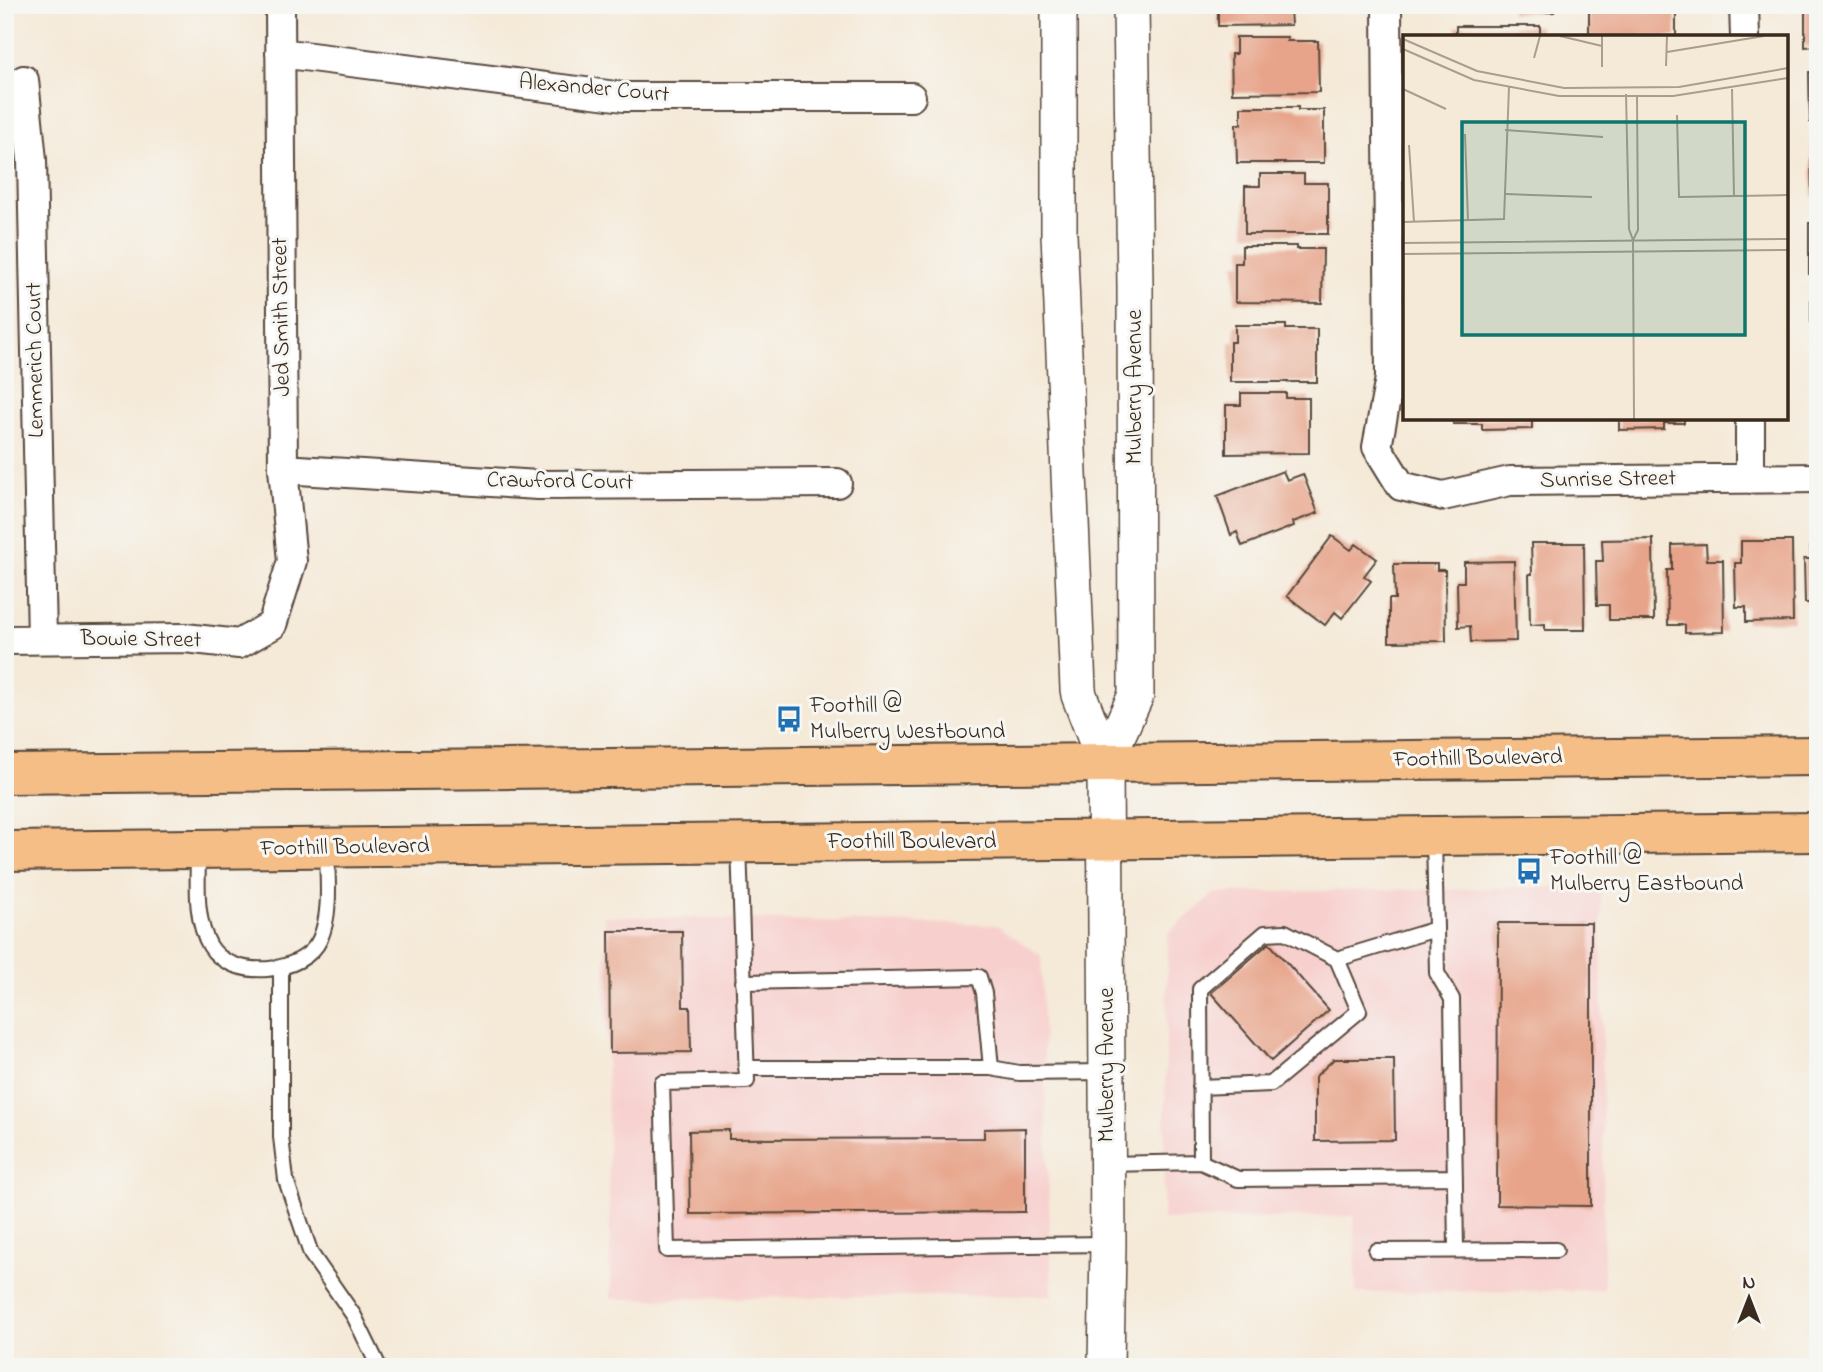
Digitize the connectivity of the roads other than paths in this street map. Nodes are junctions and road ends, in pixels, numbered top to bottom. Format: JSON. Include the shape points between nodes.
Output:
{"nodes":[{"id":1,"x":280,"y":5,"type":"edge"},
{"id":2,"x":1059,"y":5,"type":"edge"},
{"id":3,"x":1131,"y":5,"type":"edge"},
{"id":4,"x":1387,"y":5,"type":"edge"},
{"id":5,"x":1744,"y":5,"type":"edge"},
{"id":6,"x":1745,"y":35,"type":"edge"},
{"id":7,"x":280,"y":53,"type":"junction"},
{"id":8,"x":24,"y":80,"type":"dead end"},
{"id":9,"x":911,"y":97,"type":"dead end"},
{"id":10,"x":1749,"y":420,"type":"edge"},
{"id":11,"x":283,"y":469,"type":"junction"},
{"id":12,"x":1750,"y":478,"type":"junction"},
{"id":13,"x":1818,"y":478,"type":"edge"},
{"id":14,"x":837,"y":483,"type":"dead end"},
{"id":15,"x":272,"y":625,"type":"joint"},
{"id":16,"x":42,"y":639,"type":"junction"},
{"id":17,"x":5,"y":640,"type":"edge"},
{"id":18,"x":1818,"y":756,"type":"edge"},
{"id":19,"x":1105,"y":763,"type":"junction"},
{"id":20,"x":5,"y":774,"type":"edge"},
{"id":21,"x":1818,"y":832,"type":"edge"},
{"id":22,"x":1434,"y":837,"type":"junction"},
{"id":23,"x":1107,"y":840,"type":"junction"},
{"id":24,"x":739,"y":843,"type":"junction"},
{"id":25,"x":327,"y":848,"type":"junction"},
{"id":26,"x":198,"y":850,"type":"junction"},
{"id":27,"x":5,"y":851,"type":"edge"},
{"id":28,"x":1436,"y":929,"type":"junction"},
{"id":29,"x":1337,"y":959,"type":"junction"},
{"id":30,"x":281,"y":967,"type":"junction"},
{"id":31,"x":743,"y":982,"type":"junction"},
{"id":32,"x":746,"y":1068,"type":"junction"},
{"id":33,"x":991,"y":1068,"type":"junction"},
{"id":34,"x":1107,"y":1072,"type":"junction"},
{"id":35,"x":1200,"y":1087,"type":"junction"},
{"id":36,"x":1201,"y":1162,"type":"junction"},
{"id":37,"x":1107,"y":1164,"type":"junction"},
{"id":38,"x":1455,"y":1177,"type":"junction"},
{"id":39,"x":1108,"y":1244,"type":"junction"},
{"id":40,"x":1456,"y":1249,"type":"junction"},
{"id":41,"x":1556,"y":1250,"type":"dead end"},
{"id":42,"x":1376,"y":1251,"type":"dead end"},
{"id":43,"x":377,"y":1363,"type":"dead end"},
{"id":44,"x":1106,"y":1367,"type":"edge"}],
"edges":[{"from":1,"to":7,"type":"street","name":"Jed Smith Street"},
{"from":2,"to":19,"type":"street","name":"Mulberry Avenue","via":[[1059,234],[1078,689]]},
{"from":3,"to":19,"type":"street","name":"Mulberry Avenue","via":[[1136,695]]},
{"from":4,"to":12,"type":"street","name":"Sunrise Street","via":[[1390,378],[1377,447],[1401,486],[1443,496],[1510,481]]},
{"from":5,"to":6,"type":"street"},
{"from":7,"to":9,"type":"street","name":"Alexander Court","via":[[624,97]]},
{"from":7,"to":11,"type":"street","name":"Jed Smith Street"},
{"from":8,"to":16,"type":"street","name":"Lemmerich Court","via":[[32,160]]},
{"from":10,"to":12,"type":"street"},
{"from":11,"to":14,"type":"street","name":"Crawford Court","via":[[538,485]]},
{"from":11,"to":15,"type":"street","name":"Jed Smith Street","via":[[292,561]]},
{"from":12,"to":13,"type":"street","name":"Sunrise Street"},
{"from":15,"to":16,"type":"street","name":"Bowie Street","via":[[239,644],[185,638]]},
{"from":16,"to":17,"type":"street","name":"Bowie Street"},
{"from":18,"to":19,"type":"main road","name":"Foothill Boulevard"},
{"from":19,"to":20,"type":"main road","name":"Foothill Boulevard"},
{"from":19,"to":23,"type":"street","name":"Mulberry Avenue"},
{"from":21,"to":22,"type":"main road","name":"Foothill Boulevard"},
{"from":22,"to":23,"type":"main road","name":"Foothill Boulevard"},
{"from":22,"to":28,"type":"lane"},
{"from":23,"to":24,"type":"main road","name":"Foothill Boulevard"},
{"from":23,"to":34,"type":"street","name":"Mulberry Avenue"},
{"from":24,"to":25,"type":"main road","name":"Foothill Boulevard"},
{"from":24,"to":31,"type":"lane"},
{"from":25,"to":26,"type":"main road","name":"Foothill Boulevard"},
{"from":25,"to":30,"type":"lane","via":[[326,921],[320,941],[306,957]]},
{"from":26,"to":27,"type":"main road","name":"Foothill Boulevard"},
{"from":26,"to":30,"type":"lane","via":[[201,925],[212,950],[239,968]]},
{"from":28,"to":29,"type":"lane"},
{"from":28,"to":38,"type":"lane","via":[[1437,973],[1452,999]]},
{"from":29,"to":35,"type":"lane","via":[[1359,1011],[1270,1084]]},
{"from":29,"to":35,"type":"lane","via":[[1285,932],[1265,933],[1200,989]]},
{"from":30,"to":43,"type":"lane","via":[[281,1137],[286,1180],[311,1254],[354,1316]]},
{"from":31,"to":32,"type":"lane"},
{"from":31,"to":33,"type":"lane","via":[[979,977]]},
{"from":32,"to":33,"type":"lane"},
{"from":32,"to":39,"type":"lane","via":[[747,1080],[662,1083],[667,1250]]},
{"from":33,"to":34,"type":"lane","via":[[1019,1073]]},
{"from":34,"to":37,"type":"street","name":"Mulberry Avenue"},
{"from":35,"to":36,"type":"lane"},
{"from":36,"to":37,"type":"lane"},
{"from":36,"to":38,"type":"lane","via":[[1238,1179]]},
{"from":37,"to":39,"type":"street","name":"Mulberry Avenue"},
{"from":38,"to":40,"type":"lane"},
{"from":39,"to":44,"type":"street","name":"Mulberry Avenue"},
{"from":40,"to":41,"type":"lane"},
{"from":40,"to":42,"type":"lane"}]}
